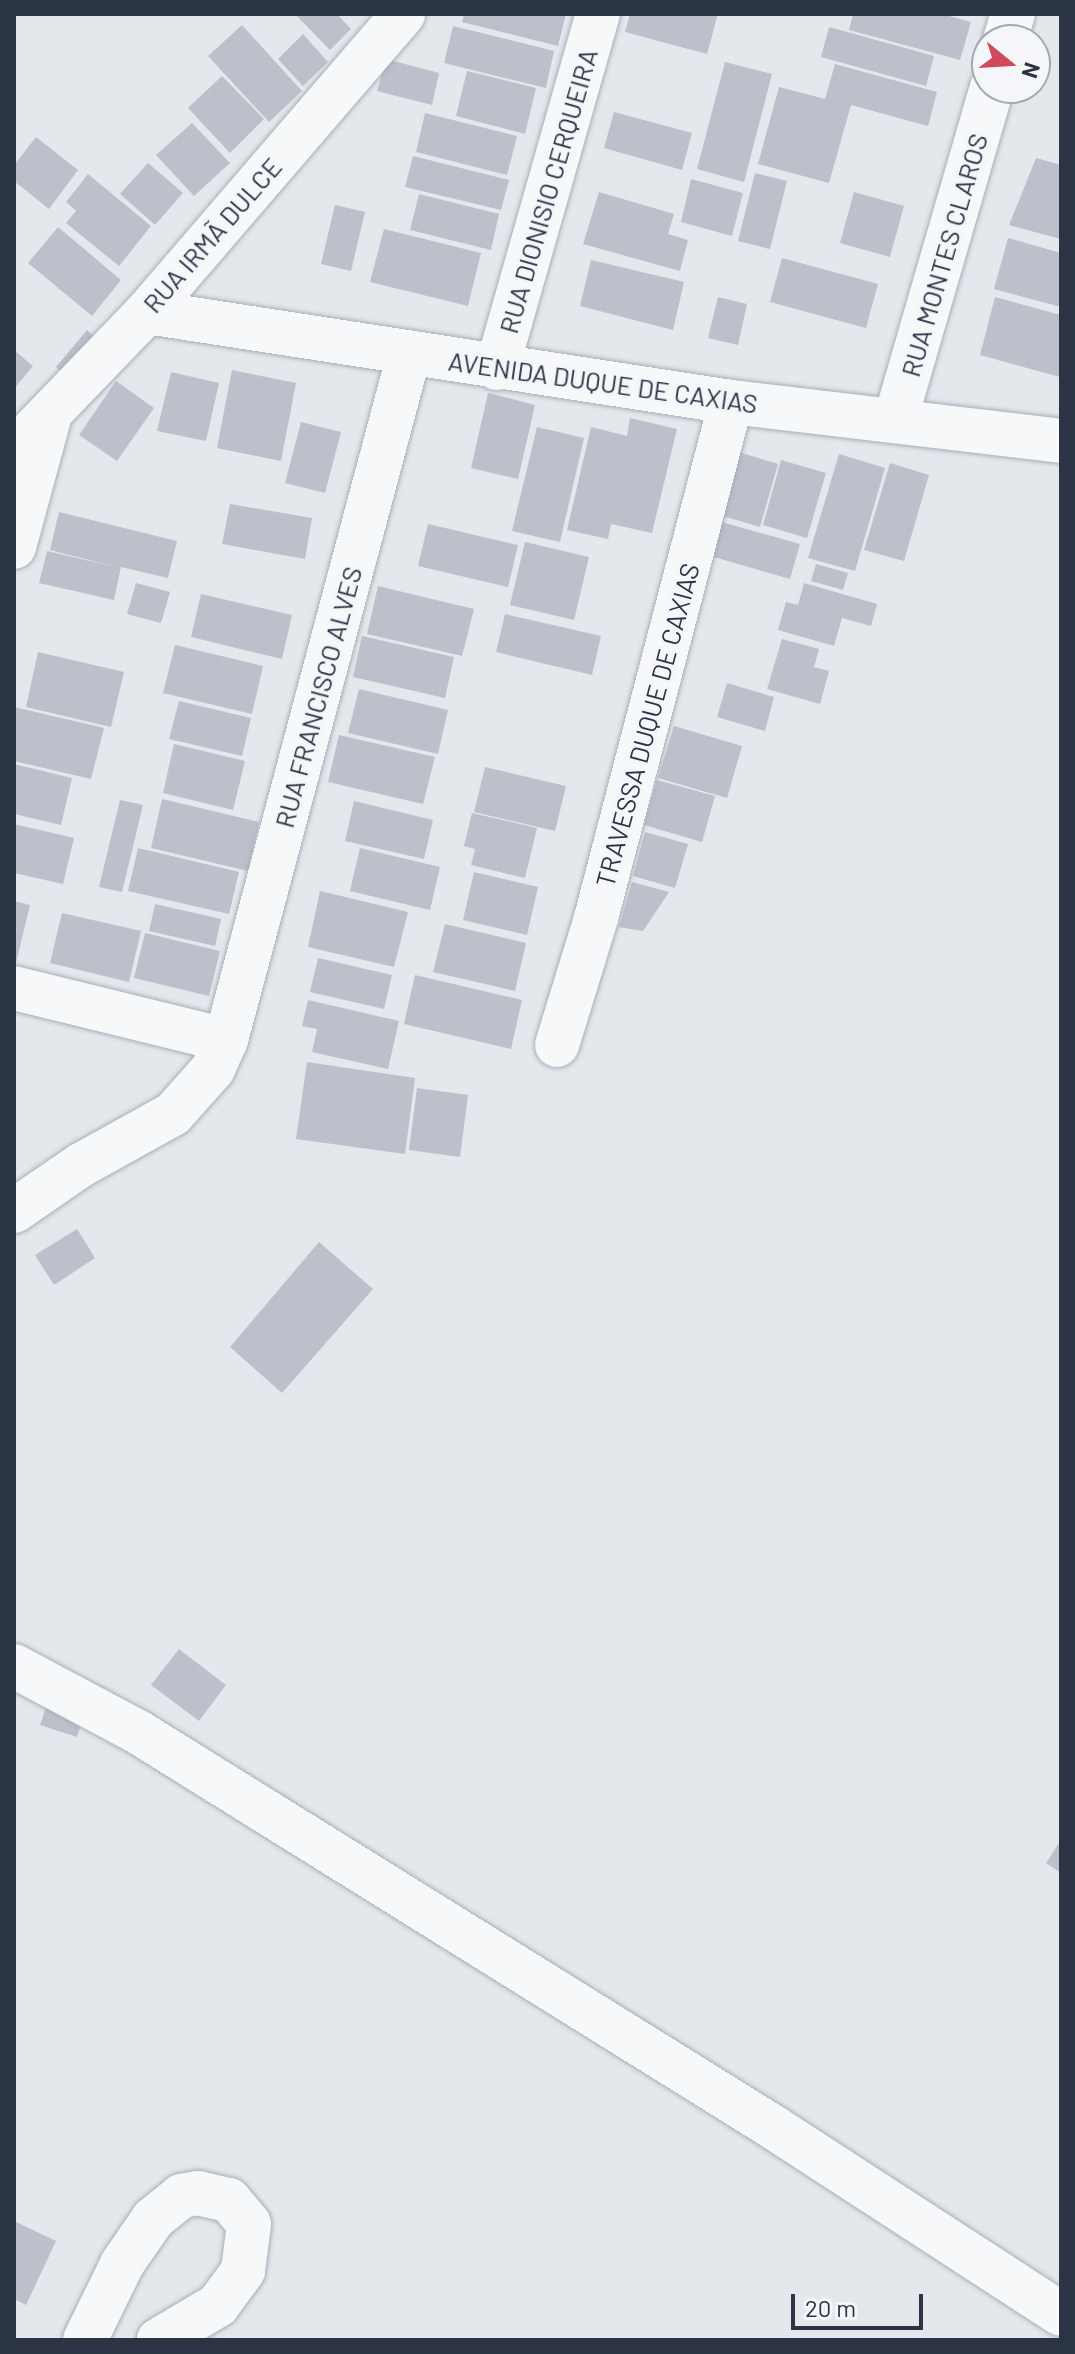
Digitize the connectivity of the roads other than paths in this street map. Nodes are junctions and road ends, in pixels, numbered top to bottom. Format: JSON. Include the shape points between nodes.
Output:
{"nodes":[{"id":1,"x":403,"y":14,"type":"edge"},
{"id":2,"x":598,"y":14,"type":"edge"},
{"id":3,"x":987,"y":104,"type":"edge"},
{"id":4,"x":147,"y":312,"type":"junction"},
{"id":5,"x":409,"y":354,"type":"junction"},
{"id":6,"x":497,"y":368,"type":"junction"},
{"id":7,"x":731,"y":402,"type":"junction"},
{"id":8,"x":52,"y":407,"type":"junction"},
{"id":9,"x":895,"y":421,"type":"junction"},
{"id":10,"x":1061,"y":441,"type":"edge"},
{"id":11,"x":14,"y":450,"type":"edge"},
{"id":12,"x":14,"y":547,"type":"edge"},
{"id":13,"x":14,"y":988,"type":"edge"},
{"id":14,"x":226,"y":1040,"type":"junction"},
{"id":15,"x":557,"y":1045,"type":"dead end"},
{"id":16,"x":14,"y":1211,"type":"edge"},
{"id":17,"x":14,"y":1666,"type":"edge"},
{"id":18,"x":1061,"y":2314,"type":"edge"},
{"id":19,"x":85,"y":2340,"type":"edge"},
{"id":20,"x":159,"y":2340,"type":"edge"}],
"edges":[{"from":1,"to":4,"type":"street","name":"RUA IRMÃ DULCE"},
{"from":2,"to":6,"type":"street","name":"RUA DIONISIO CERQUEIRA"},
{"from":3,"to":9,"type":"street","name":"RUA MONTES CLAROS"},
{"from":4,"to":5,"type":"street","name":"AVENIDA DUQUE DE CAXIAS"},
{"from":4,"to":8,"type":"street","name":"RUA IRMÃ DULCE"},
{"from":5,"to":6,"type":"street","name":"AVENIDA DUQUE DE CAXIAS"},
{"from":5,"to":14,"type":"street","name":"RUA FRANCISCO ALVES"},
{"from":6,"to":7,"type":"street","name":"AVENIDA DUQUE DE CAXIAS"},
{"from":7,"to":9,"type":"street","name":"AVENIDA DUQUE DE CAXIAS"},
{"from":7,"to":15,"type":"street","name":"TRAVESSA DUQUE DE CAXIAS","via":[[621,826]]},
{"from":8,"to":11,"type":"street","name":"RUA IRMÃ DULCE"},
{"from":8,"to":12,"type":"street"},
{"from":9,"to":10,"type":"street","name":"AVENIDA DUQUE DE CAXIAS"},
{"from":13,"to":14,"type":"street"},
{"from":14,"to":16,"type":"street","name":"RUA FRANCISCO ALVES","via":[[193,1097],[173,1114],[81,1165]]},
{"from":17,"to":18,"type":"street","via":[[138,1732],[773,2127]]},
{"from":19,"to":20,"type":"street","via":[[122,2264],[153,2219],[181,2196],[198,2193],[229,2200],[249,2224],[243,2271],[218,2305]]}]}
